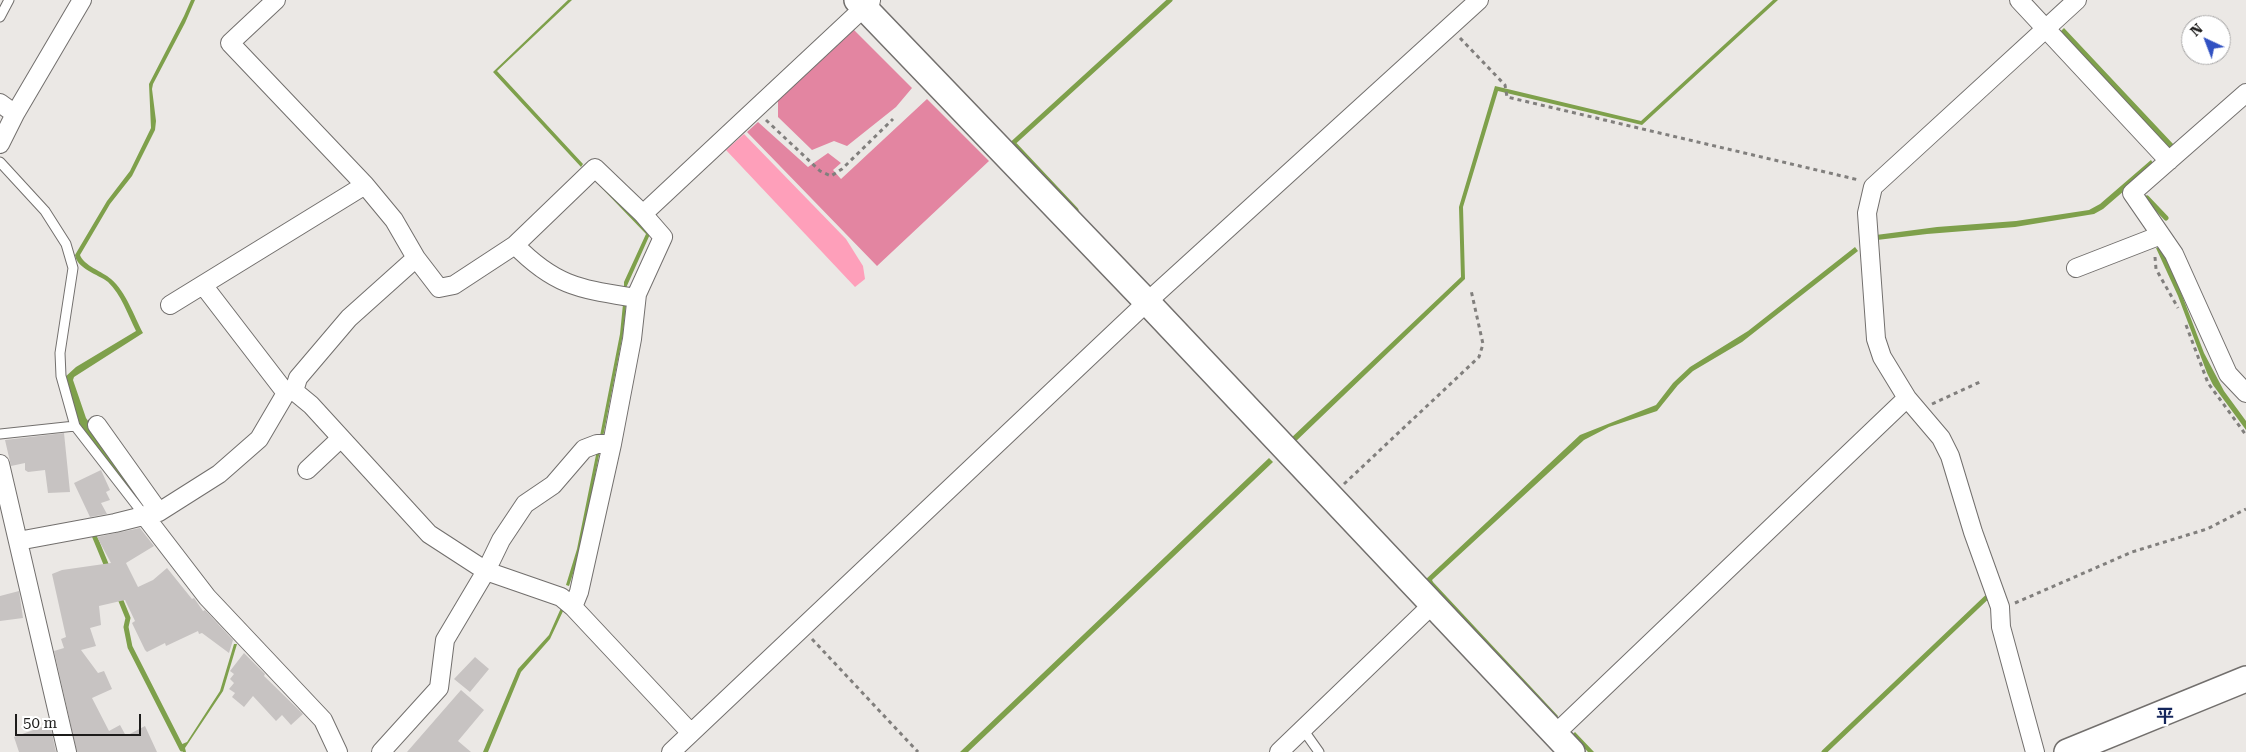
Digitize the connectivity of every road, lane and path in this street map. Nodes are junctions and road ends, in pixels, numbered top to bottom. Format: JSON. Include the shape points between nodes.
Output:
{"nodes":[{"id":1,"x":9,"y":0,"type":"edge"},
{"id":2,"x":82,"y":0,"type":"edge"},
{"id":3,"x":276,"y":0,"type":"edge"},
{"id":4,"x":1479,"y":0,"type":"edge"},
{"id":5,"x":2019,"y":0,"type":"edge"},
{"id":6,"x":2077,"y":0,"type":"edge"},
{"id":7,"x":865,"y":3,"type":"edge"},
{"id":8,"x":0,"y":17,"type":"edge"},
{"id":9,"x":1449,"y":27,"type":"junction"},
{"id":10,"x":2046,"y":29,"type":"junction"},
{"id":11,"x":2246,"y":93,"type":"edge"},
{"id":12,"x":0,"y":103,"type":"edge"},
{"id":13,"x":755,"y":110,"type":"junction"},
{"id":14,"x":15,"y":114,"type":"junction"},
{"id":15,"x":893,"y":119,"type":"dead end"},
{"id":16,"x":0,"y":144,"type":"edge"},
{"id":17,"x":2169,"y":161,"type":"junction"},
{"id":18,"x":0,"y":162,"type":"edge"},
{"id":19,"x":1876,"y":184,"type":"junction"},
{"id":20,"x":366,"y":185,"type":"junction"},
{"id":21,"x":643,"y":214,"type":"junction"},
{"id":22,"x":2161,"y":235,"type":"junction"},
{"id":23,"x":516,"y":244,"type":"junction"},
{"id":24,"x":416,"y":258,"type":"junction"},
{"id":25,"x":2076,"y":268,"type":"dead end"},
{"id":26,"x":203,"y":284,"type":"junction"},
{"id":27,"x":1471,"y":290,"type":"dead end"},
{"id":28,"x":636,"y":298,"type":"junction"},
{"id":29,"x":1147,"y":302,"type":"junction"},
{"id":30,"x":170,"y":305,"type":"dead end"},
{"id":31,"x":1982,"y":381,"type":"dead end"},
{"id":32,"x":290,"y":392,"type":"junction"},
{"id":33,"x":2246,"y":393,"type":"edge"},
{"id":34,"x":1907,"y":398,"type":"junction"},
{"id":35,"x":1920,"y":414,"type":"junction"},
{"id":36,"x":97,"y":425,"type":"dead end"},
{"id":37,"x":75,"y":426,"type":"junction"},
{"id":38,"x":0,"y":434,"type":"edge"},
{"id":39,"x":341,"y":438,"type":"junction"},
{"id":40,"x":612,"y":444,"type":"junction"},
{"id":41,"x":0,"y":464,"type":"edge"},
{"id":42,"x":307,"y":470,"type":"dead end"},
{"id":43,"x":1331,"y":496,"type":"junction"},
{"id":44,"x":2246,"y":509,"type":"edge"},
{"id":45,"x":151,"y":514,"type":"junction"},
{"id":46,"x":18,"y":541,"type":"junction"},
{"id":47,"x":486,"y":571,"type":"junction"},
{"id":48,"x":1433,"y":604,"type":"junction"},
{"id":49,"x":573,"y":607,"type":"junction"},
{"id":50,"x":2000,"y":610,"type":"junction"},
{"id":51,"x":802,"y":628,"type":"junction"},
{"id":52,"x":2246,"y":679,"type":"edge"},
{"id":53,"x":1302,"y":728,"type":"junction"},
{"id":54,"x":691,"y":733,"type":"junction"},
{"id":55,"x":1555,"y":734,"type":"junction"},
{"id":56,"x":67,"y":752,"type":"edge"},
{"id":57,"x":338,"y":752,"type":"edge"},
{"id":58,"x":381,"y":752,"type":"edge"},
{"id":59,"x":670,"y":752,"type":"edge"},
{"id":60,"x":918,"y":752,"type":"edge"},
{"id":61,"x":1279,"y":752,"type":"edge"},
{"id":62,"x":1319,"y":752,"type":"edge"},
{"id":63,"x":1572,"y":752,"type":"edge"},
{"id":64,"x":2035,"y":752,"type":"edge"},
{"id":65,"x":2067,"y":752,"type":"edge"}],
"edges":[{"from":1,"to":8,"type":"lane"},
{"from":2,"to":14,"type":"street"},
{"from":3,"to":20,"type":"street","via":[[230,43]]},
{"from":4,"to":9,"type":"street"},
{"from":5,"to":10,"type":"street"},
{"from":6,"to":10,"type":"street"},
{"from":7,"to":13,"type":"street"},
{"from":7,"to":29,"type":"street"},
{"from":9,"to":19,"type":"path","via":[[1505,85],[1506,97]]},
{"from":9,"to":29,"type":"street"},
{"from":10,"to":17,"type":"street"},
{"from":10,"to":19,"type":"street"},
{"from":11,"to":17,"type":"street"},
{"from":12,"to":14,"type":"street"},
{"from":13,"to":15,"type":"path","via":[[820,171],[831,176]]},
{"from":13,"to":21,"type":"street"},
{"from":14,"to":16,"type":"street"},
{"from":17,"to":22,"type":"street","via":[[2132,193]]},
{"from":18,"to":37,"type":"lane","via":[[44,211],[66,244],[73,268],[60,353],[61,376]]},
{"from":19,"to":34,"type":"street","via":[[1867,214],[1876,339],[1882,357]]},
{"from":20,"to":24,"type":"street","via":[[394,220]]},
{"from":20,"to":26,"type":"street"},
{"from":21,"to":23,"type":"street","via":[[595,168]]},
{"from":21,"to":28,"type":"street","via":[[663,237]]},
{"from":22,"to":25,"type":"street"},
{"from":22,"to":33,"type":"street","via":[[2174,254],[2228,374]]},
{"from":23,"to":24,"type":"street","via":[[454,285],[439,288]]},
{"from":23,"to":28,"type":"street","via":[[546,273],[581,289]]},
{"from":24,"to":32,"type":"street","via":[[349,318]]},
{"from":26,"to":30,"type":"street"},
{"from":26,"to":32,"type":"street"},
{"from":27,"to":43,"type":"path","via":[[1483,344],[1479,357]]},
{"from":28,"to":40,"type":"street","via":[[632,339]]},
{"from":29,"to":43,"type":"street"},
{"from":29,"to":51,"type":"street"},
{"from":31,"to":35,"type":"path","via":[[1931,404]]},
{"from":32,"to":39,"type":"street","via":[[311,405]]},
{"from":32,"to":45,"type":"street","via":[[259,439],[219,474]]},
{"from":34,"to":35,"type":"street"},
{"from":34,"to":55,"type":"street"},
{"from":35,"to":50,"type":"street","via":[[1950,456]]},
{"from":36,"to":45,"type":"street"},
{"from":37,"to":38,"type":"lane"},
{"from":37,"to":45,"type":"lane"},
{"from":39,"to":42,"type":"street"},
{"from":39,"to":47,"type":"street","via":[[429,534]]},
{"from":40,"to":47,"type":"street","via":[[597,444],[584,450],[553,484],[524,504]]},
{"from":40,"to":49,"type":"street"},
{"from":41,"to":46,"type":"street"},
{"from":43,"to":48,"type":"street"},
{"from":44,"to":50,"type":"path","via":[[2207,529],[2132,552]]},
{"from":45,"to":46,"type":"street"},
{"from":45,"to":57,"type":"street","via":[[207,597],[323,720]]},
{"from":46,"to":56,"type":"street"},
{"from":47,"to":49,"type":"street","via":[[561,598]]},
{"from":47,"to":58,"type":"street","via":[[445,640],[438,688]]},
{"from":48,"to":53,"type":"street"},
{"from":48,"to":55,"type":"street"},
{"from":49,"to":54,"type":"street"},
{"from":50,"to":64,"type":"street","via":[[2001,627]]},
{"from":51,"to":54,"type":"street"},
{"from":51,"to":60,"type":"path"},
{"from":52,"to":65,"type":"street"},
{"from":53,"to":61,"type":"street"},
{"from":53,"to":62,"type":"lane"},
{"from":54,"to":59,"type":"street"},
{"from":55,"to":63,"type":"street"}]}
